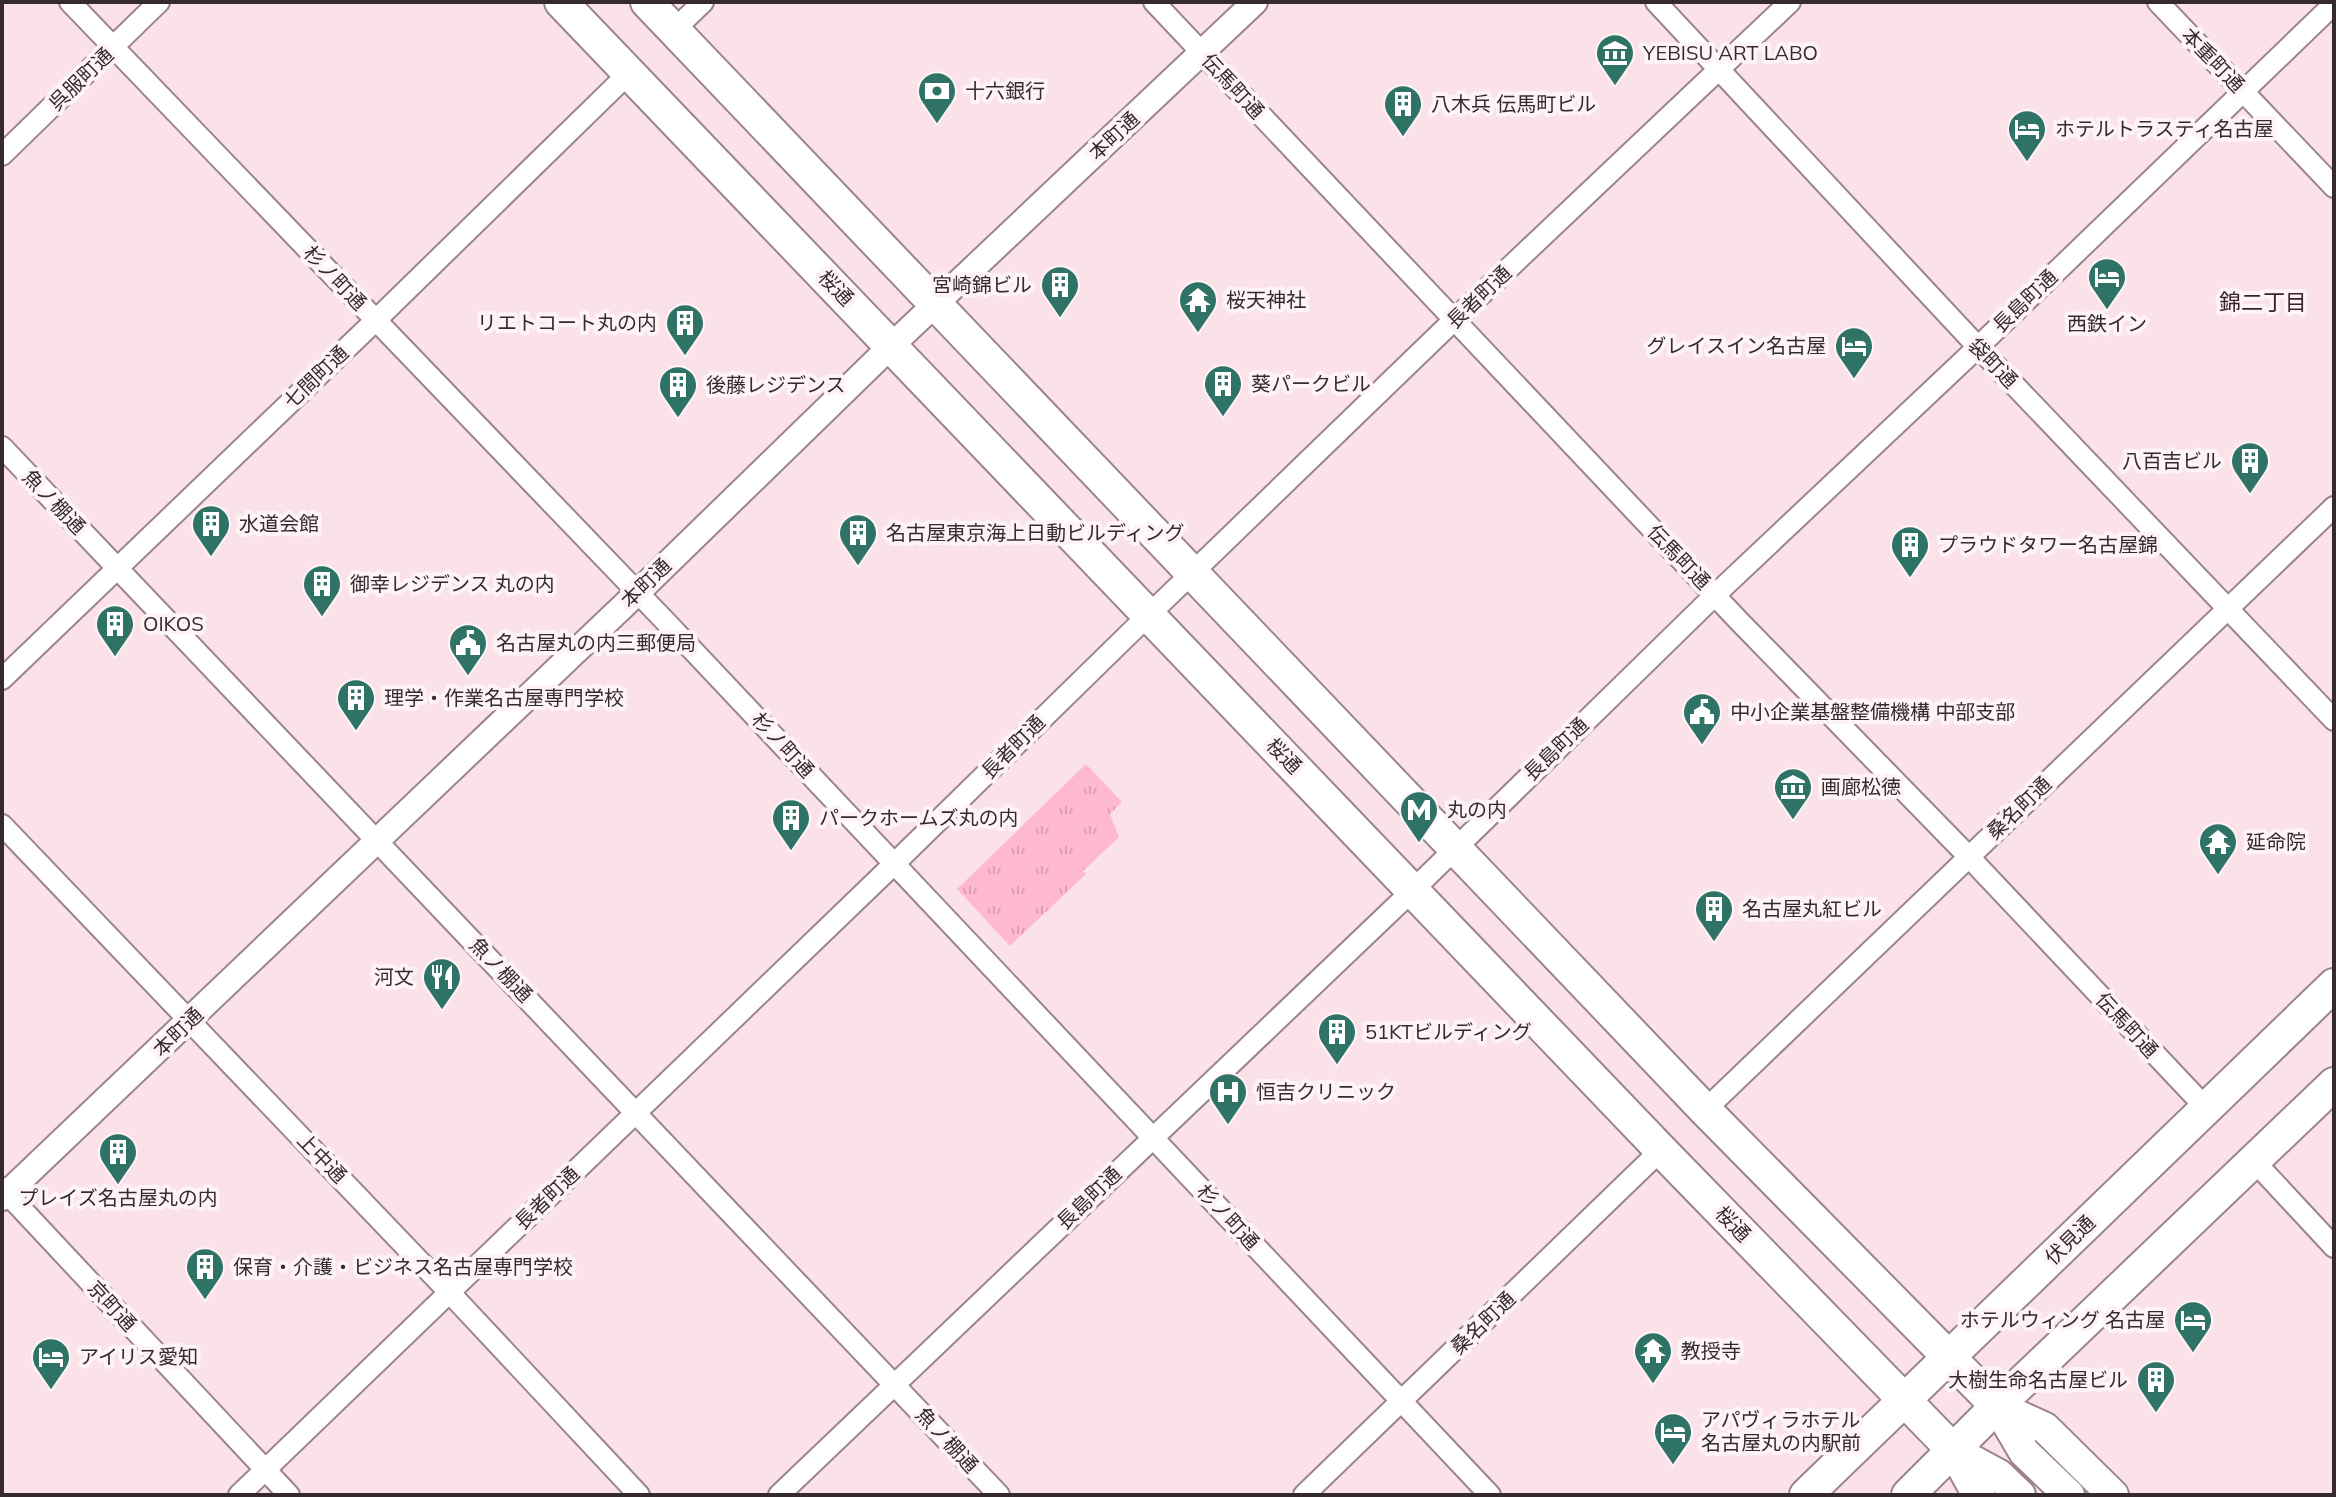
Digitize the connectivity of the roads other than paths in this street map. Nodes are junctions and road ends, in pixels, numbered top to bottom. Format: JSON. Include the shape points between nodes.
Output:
{"nodes":[{"id":1,"x":70,"y":2,"type":"edge"},
{"id":2,"x":159,"y":2,"type":"edge"},
{"id":3,"x":561,"y":2,"type":"edge"},
{"id":4,"x":647,"y":2,"type":"edge"},
{"id":5,"x":703,"y":2,"type":"edge"},
{"id":6,"x":1154,"y":2,"type":"edge"},
{"id":7,"x":1255,"y":2,"type":"edge"},
{"id":8,"x":1656,"y":2,"type":"edge"},
{"id":9,"x":1790,"y":2,"type":"edge"},
{"id":10,"x":2158,"y":2,"type":"edge"},
{"id":11,"x":2334,"y":4,"type":"edge"},
{"id":12,"x":674,"y":30,"type":"junction"},
{"id":13,"x":113,"y":47,"type":"junction"},
{"id":14,"x":1202,"y":53,"type":"junction"},
{"id":15,"x":1719,"y":69,"type":"junction"},
{"id":16,"x":629,"y":73,"type":"junction"},
{"id":17,"x":2242,"y":91,"type":"junction"},
{"id":18,"x":2,"y":155,"type":"edge"},
{"id":19,"x":2334,"y":187,"type":"edge"},
{"id":20,"x":936,"y":304,"type":"junction"},
{"id":21,"x":376,"y":320,"type":"junction"},
{"id":22,"x":1454,"y":320,"type":"junction"},
{"id":23,"x":891,"y":346,"type":"junction"},
{"id":24,"x":1978,"y":347,"type":"junction"},
{"id":25,"x":2,"y":447,"type":"edge"},
{"id":26,"x":2334,"y":507,"type":"edge"},
{"id":27,"x":117,"y":567,"type":"junction"},
{"id":28,"x":1191,"y":574,"type":"junction"},
{"id":29,"x":638,"y":592,"type":"junction"},
{"id":30,"x":1715,"y":595,"type":"junction"},
{"id":31,"x":2227,"y":608,"type":"junction"},
{"id":32,"x":1149,"y":615,"type":"junction"},
{"id":33,"x":2,"y":679,"type":"edge"},
{"id":34,"x":2334,"y":720,"type":"edge"},
{"id":35,"x":2,"y":825,"type":"edge"},
{"id":36,"x":376,"y":839,"type":"junction"},
{"id":37,"x":1454,"y":849,"type":"junction"},
{"id":38,"x":1969,"y":857,"type":"junction"},
{"id":39,"x":895,"y":863,"type":"junction"},
{"id":40,"x":1413,"y":890,"type":"junction"},
{"id":41,"x":2334,"y":985,"type":"edge"},
{"id":42,"x":190,"y":1020,"type":"junction"},
{"id":43,"x":2334,"y":1084,"type":"edge"},
{"id":44,"x":2206,"y":1108,"type":"junction"},
{"id":45,"x":1705,"y":1110,"type":"junction"},
{"id":46,"x":636,"y":1111,"type":"junction"},
{"id":47,"x":1153,"y":1136,"type":"junction"},
{"id":48,"x":1661,"y":1150,"type":"junction"},
{"id":49,"x":2254,"y":1161,"type":"junction"},
{"id":50,"x":4,"y":1193,"type":"edge"},
{"id":51,"x":2334,"y":1247,"type":"edge"},
{"id":52,"x":450,"y":1293,"type":"junction"},
{"id":53,"x":1949,"y":1358,"type":"junction"},
{"id":54,"x":895,"y":1385,"type":"junction"},
{"id":55,"x":1904,"y":1400,"type":"junction"},
{"id":56,"x":1401,"y":1402,"type":"junction"},
{"id":57,"x":1997,"y":1406,"type":"junction"},
{"id":58,"x":1953,"y":1450,"type":"junction"},
{"id":59,"x":265,"y":1470,"type":"junction"},
{"id":60,"x":239,"y":1495,"type":"edge"},
{"id":61,"x":289,"y":1495,"type":"edge"},
{"id":62,"x":639,"y":1495,"type":"edge"},
{"id":63,"x":779,"y":1495,"type":"edge"},
{"id":64,"x":999,"y":1495,"type":"edge"},
{"id":65,"x":1304,"y":1495,"type":"edge"},
{"id":66,"x":1490,"y":1495,"type":"edge"},
{"id":67,"x":1806,"y":1495,"type":"edge"},
{"id":68,"x":1908,"y":1495,"type":"edge"},
{"id":69,"x":1980,"y":1495,"type":"edge"},
{"id":70,"x":2020,"y":1495,"type":"edge"},
{"id":71,"x":2069,"y":1495,"type":"edge"},
{"id":72,"x":2113,"y":1495,"type":"edge"}],
"edges":[{"from":1,"to":13,"type":"street","name":"杉ノ町通"},
{"from":2,"to":13,"type":"street","name":"呉服町通"},
{"from":3,"to":16,"type":"highway","name":"桜通"},
{"from":4,"to":12,"type":"highway"},
{"from":5,"to":12,"type":"street"},
{"from":6,"to":14,"type":"street","name":"伝馬町通"},
{"from":7,"to":14,"type":"street","name":"本町通"},
{"from":8,"to":15,"type":"street","name":"袋町通"},
{"from":9,"to":15,"type":"street","name":"長者町通"},
{"from":10,"to":17,"type":"street","name":"本重町通"},
{"from":11,"to":17,"type":"street","name":"長島町通"},
{"from":12,"to":20,"type":"highway"},
{"from":13,"to":18,"type":"street","name":"呉服町通"},
{"from":13,"to":21,"type":"street","name":"杉ノ町通"},
{"from":14,"to":20,"type":"street","name":"本町通"},
{"from":14,"to":22,"type":"street","name":"伝馬町通"},
{"from":15,"to":22,"type":"street","name":"長者町通"},
{"from":15,"to":24,"type":"street","name":"袋町通"},
{"from":16,"to":21,"type":"street","name":"七間町通"},
{"from":16,"to":23,"type":"highway","name":"桜通"},
{"from":17,"to":19,"type":"street","name":"本重町通"},
{"from":17,"to":24,"type":"street","name":"長島町通"},
{"from":20,"to":23,"type":"street","name":"本町通"},
{"from":20,"to":28,"type":"highway"},
{"from":21,"to":27,"type":"street","name":"七間町通"},
{"from":21,"to":29,"type":"street","name":"杉ノ町通"},
{"from":22,"to":28,"type":"street","name":"長者町通"},
{"from":22,"to":30,"type":"street","name":"伝馬町通"},
{"from":23,"to":29,"type":"street","name":"本町通"},
{"from":23,"to":32,"type":"highway","name":"桜通"},
{"from":24,"to":30,"type":"street","name":"長島町通"},
{"from":24,"to":31,"type":"street","name":"袋町通"},
{"from":25,"to":27,"type":"street","name":"魚ノ棚通"},
{"from":26,"to":31,"type":"street","name":"桑名町通"},
{"from":27,"to":33,"type":"street","name":"七間町通"},
{"from":27,"to":36,"type":"street","name":"魚ノ棚通"},
{"from":28,"to":32,"type":"street","name":"長者町通"},
{"from":28,"to":37,"type":"highway"},
{"from":29,"to":36,"type":"street","name":"本町通"},
{"from":29,"to":39,"type":"street","name":"杉ノ町通"},
{"from":30,"to":37,"type":"street","name":"長島町通"},
{"from":30,"to":38,"type":"street","name":"伝馬町通"},
{"from":31,"to":34,"type":"street","name":"袋町通"},
{"from":31,"to":38,"type":"street","name":"桑名町通"},
{"from":32,"to":39,"type":"street","name":"長者町通"},
{"from":32,"to":40,"type":"highway","name":"桜通"},
{"from":35,"to":42,"type":"street","name":"上中通"},
{"from":36,"to":42,"type":"street","name":"本町通"},
{"from":36,"to":46,"type":"street","name":"魚ノ棚通"},
{"from":37,"to":40,"type":"street","name":"長島町通"},
{"from":37,"to":45,"type":"highway"},
{"from":38,"to":44,"type":"street","name":"伝馬町通"},
{"from":38,"to":45,"type":"street","name":"桑名町通"},
{"from":39,"to":46,"type":"street","name":"長者町通"},
{"from":39,"to":47,"type":"street","name":"杉ノ町通"},
{"from":40,"to":47,"type":"street","name":"長島町通"},
{"from":40,"to":48,"type":"highway","name":"桜通"},
{"from":41,"to":44,"type":"highway","name":"伏見通"},
{"from":42,"to":50,"type":"street","name":"本町通"},
{"from":42,"to":52,"type":"street","name":"上中通"},
{"from":43,"to":49,"type":"highway"},
{"from":44,"to":53,"type":"highway","name":"伏見通"},
{"from":45,"to":53,"type":"highway"},
{"from":46,"to":52,"type":"street","name":"長者町通"},
{"from":46,"to":54,"type":"street","name":"魚ノ棚通"},
{"from":47,"to":54,"type":"street","name":"長島町通"},
{"from":47,"to":56,"type":"street","name":"杉ノ町通"},
{"from":48,"to":55,"type":"highway","name":"桜通"},
{"from":48,"to":56,"type":"street","name":"桑名町通"},
{"from":49,"to":51,"type":"street"},
{"from":49,"to":57,"type":"highway"},
{"from":50,"to":59,"type":"street","name":"京町通"},
{"from":52,"to":59,"type":"street","name":"長者町通"},
{"from":52,"to":62,"type":"street","name":"上中通"},
{"from":53,"to":55,"type":"highway","name":"伏見通"},
{"from":53,"to":57,"type":"highway"},
{"from":54,"to":63,"type":"street","name":"長島町通"},
{"from":54,"to":64,"type":"street","name":"魚ノ棚通"},
{"from":55,"to":58,"type":"highway","name":"桜通"},
{"from":55,"to":67,"type":"highway","name":"伏見通"},
{"from":56,"to":65,"type":"street","name":"桑名町通"},
{"from":56,"to":66,"type":"street","name":"杉ノ町通"},
{"from":57,"to":58,"type":"highway"},
{"from":57,"to":71,"type":"main road","via":[[2024,1452]]},
{"from":57,"to":72,"type":"main road","via":[[2045,1428]]},
{"from":58,"to":68,"type":"highway"},
{"from":58,"to":69,"type":"main road"},
{"from":58,"to":70,"type":"main road","name":"桜通","via":[[1999,1475]]},
{"from":59,"to":60,"type":"street","name":"長者町通"},
{"from":59,"to":61,"type":"street","name":"京町通"}]}
